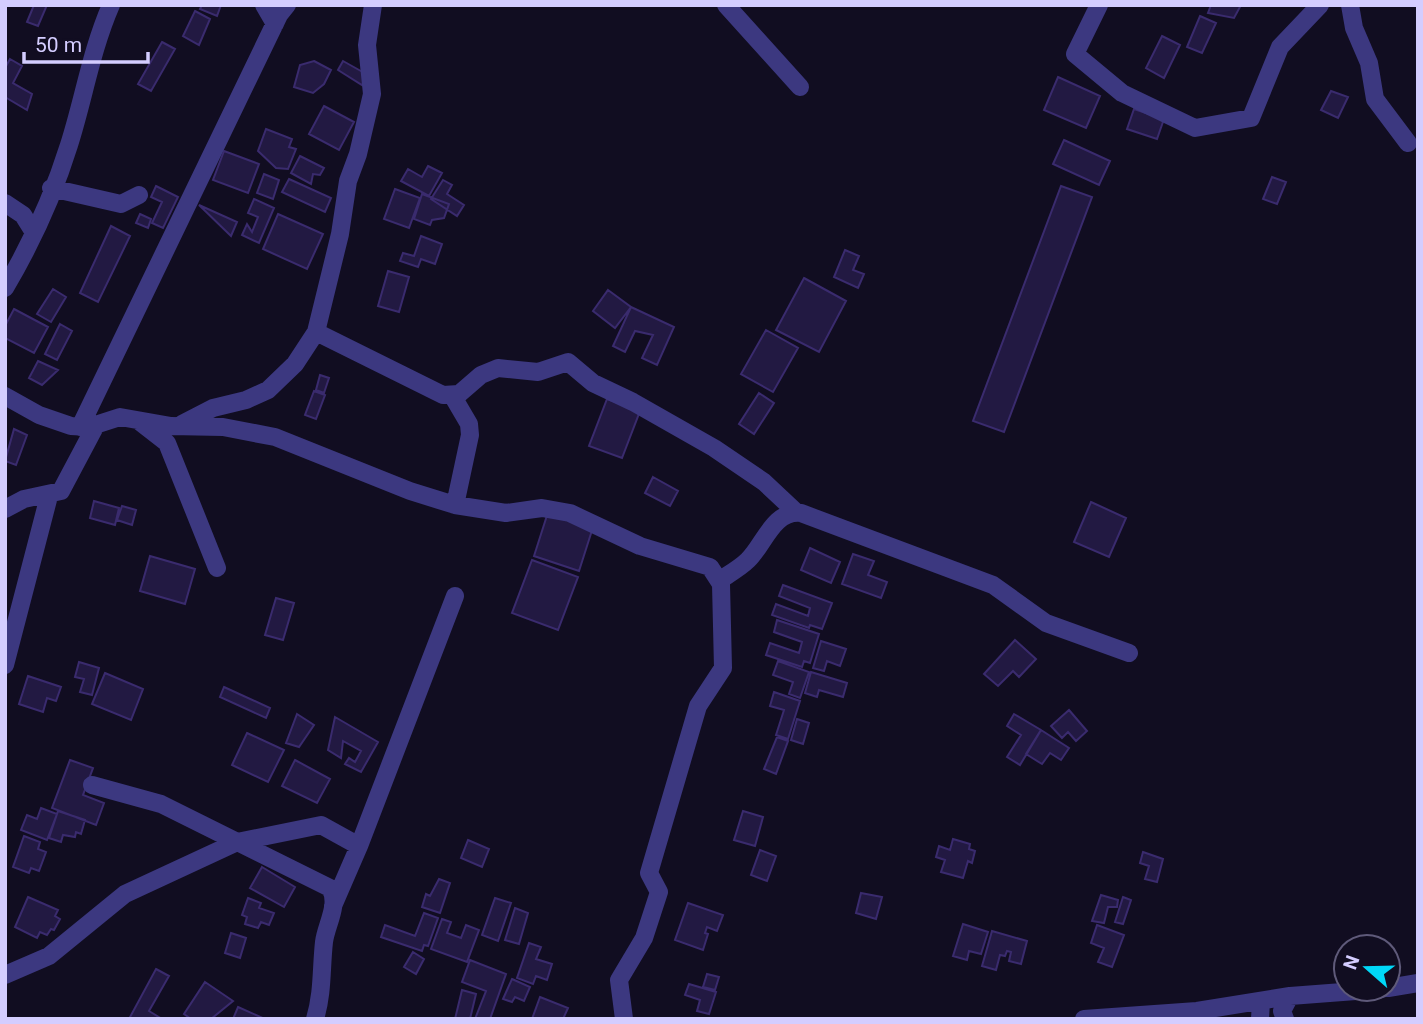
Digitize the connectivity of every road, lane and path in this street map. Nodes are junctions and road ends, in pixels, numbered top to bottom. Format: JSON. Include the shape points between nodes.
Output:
{"nodes":[{"id":1,"x":111,"y":5,"type":"edge"},
{"id":2,"x":264,"y":5,"type":"edge"},
{"id":3,"x":288,"y":5,"type":"edge"},
{"id":4,"x":373,"y":5,"type":"edge"},
{"id":5,"x":726,"y":5,"type":"edge"},
{"id":6,"x":1099,"y":5,"type":"edge"},
{"id":7,"x":1320,"y":5,"type":"edge"},
{"id":8,"x":1350,"y":5,"type":"edge"},
{"id":9,"x":275,"y":24,"type":"junction"},
{"id":10,"x":800,"y":87,"type":"dead end"},
{"id":11,"x":1408,"y":144,"type":"dead end"},
{"id":12,"x":51,"y":188,"type":"junction"},
{"id":13,"x":139,"y":195,"type":"dead end"},
{"id":14,"x":5,"y":203,"type":"edge"},
{"id":15,"x":33,"y":230,"type":"junction"},
{"id":16,"x":5,"y":288,"type":"edge"},
{"id":17,"x":316,"y":332,"type":"junction"},
{"id":18,"x":452,"y":395,"type":"junction"},
{"id":19,"x":5,"y":396,"type":"edge"},
{"id":20,"x":134,"y":418,"type":"junction"},
{"id":21,"x":181,"y":425,"type":"junction"},
{"id":22,"x":88,"y":426,"type":"junction"},
{"id":23,"x":49,"y":496,"type":"junction"},
{"id":24,"x":455,"y":505,"type":"junction"},
{"id":25,"x":5,"y":509,"type":"edge"},
{"id":26,"x":796,"y":512,"type":"junction"},
{"id":27,"x":217,"y":568,"type":"dead end"},
{"id":28,"x":720,"y":580,"type":"junction"},
{"id":29,"x":455,"y":596,"type":"dead end"},
{"id":30,"x":1129,"y":653,"type":"dead end"},
{"id":31,"x":5,"y":665,"type":"edge"},
{"id":32,"x":92,"y":785,"type":"dead end"},
{"id":33,"x":237,"y":842,"type":"junction"},
{"id":34,"x":359,"y":846,"type":"junction"},
{"id":35,"x":333,"y":905,"type":"junction"},
{"id":36,"x":5,"y":975,"type":"edge"},
{"id":37,"x":1332,"y":993,"type":"edge"},
{"id":38,"x":1290,"y":996,"type":"junction"},
{"id":39,"x":1260,"y":1010,"type":"edge"},
{"id":40,"x":1204,"y":1015,"type":"edge"},
{"id":41,"x":315,"y":1019,"type":"edge"},
{"id":42,"x":624,"y":1019,"type":"edge"},
{"id":43,"x":1084,"y":1019,"type":"edge"},
{"id":44,"x":1285,"y":1019,"type":"edge"}],
"edges":[{"from":1,"to":12,"type":"street","via":[[93,48],[69,146]]},
{"from":2,"to":9,"type":"street"},
{"from":3,"to":9,"type":"street"},
{"from":4,"to":17,"type":"street","via":[[367,45],[372,94],[349,176]]},
{"from":5,"to":10,"type":"street"},
{"from":6,"to":7,"type":"street","via":[[1075,54],[1122,93],[1195,128],[1251,118],[1280,47]]},
{"from":8,"to":11,"type":"street","via":[[1375,99]]},
{"from":9,"to":22,"type":"street"},
{"from":12,"to":13,"type":"street","via":[[121,204]]},
{"from":12,"to":15,"type":"street"},
{"from":14,"to":15,"type":"street","via":[[23,215]]},
{"from":15,"to":16,"type":"street"},
{"from":17,"to":18,"type":"street","via":[[408,380]]},
{"from":17,"to":21,"type":"street","via":[[295,364],[268,390],[213,408]]},
{"from":18,"to":24,"type":"street","via":[[470,435]]},
{"from":18,"to":26,"type":"street","via":[[498,368],[538,372],[568,362],[593,383],[715,448],[764,482]]},
{"from":19,"to":22,"type":"street","via":[[39,415]]},
{"from":20,"to":21,"type":"street"},
{"from":20,"to":22,"type":"street","via":[[114,417]]},
{"from":20,"to":27,"type":"street","via":[[167,443]]},
{"from":21,"to":24,"type":"street","via":[[275,437]]},
{"from":22,"to":23,"type":"street","via":[[64,487]]},
{"from":23,"to":25,"type":"street","via":[[29,498]]},
{"from":23,"to":31,"type":"street"},
{"from":24,"to":28,"type":"street","via":[[506,513],[542,509],[570,513],[640,546],[703,564]]},
{"from":26,"to":28,"type":"street","via":[[777,522],[745,564]]},
{"from":26,"to":30,"type":"street","via":[[993,585],[1046,623]]},
{"from":28,"to":42,"type":"street","via":[[723,668],[698,706],[649,873],[659,892],[644,938],[619,980]]},
{"from":29,"to":34,"type":"street"},
{"from":32,"to":33,"type":"street","via":[[161,804]]},
{"from":33,"to":34,"type":"street","via":[[321,825]]},
{"from":33,"to":35,"type":"street","via":[[327,885],[333,891]]},
{"from":33,"to":36,"type":"street","via":[[125,894],[50,956]]},
{"from":34,"to":35,"type":"street"},
{"from":35,"to":41,"type":"street","via":[[324,939],[322,998]]},
{"from":37,"to":38,"type":"street"},
{"from":38,"to":39,"type":"street"},
{"from":38,"to":44,"type":"street","via":[[1282,1011]]},
{"from":39,"to":40,"type":"street"},
{"from":40,"to":43,"type":"street"}]}
